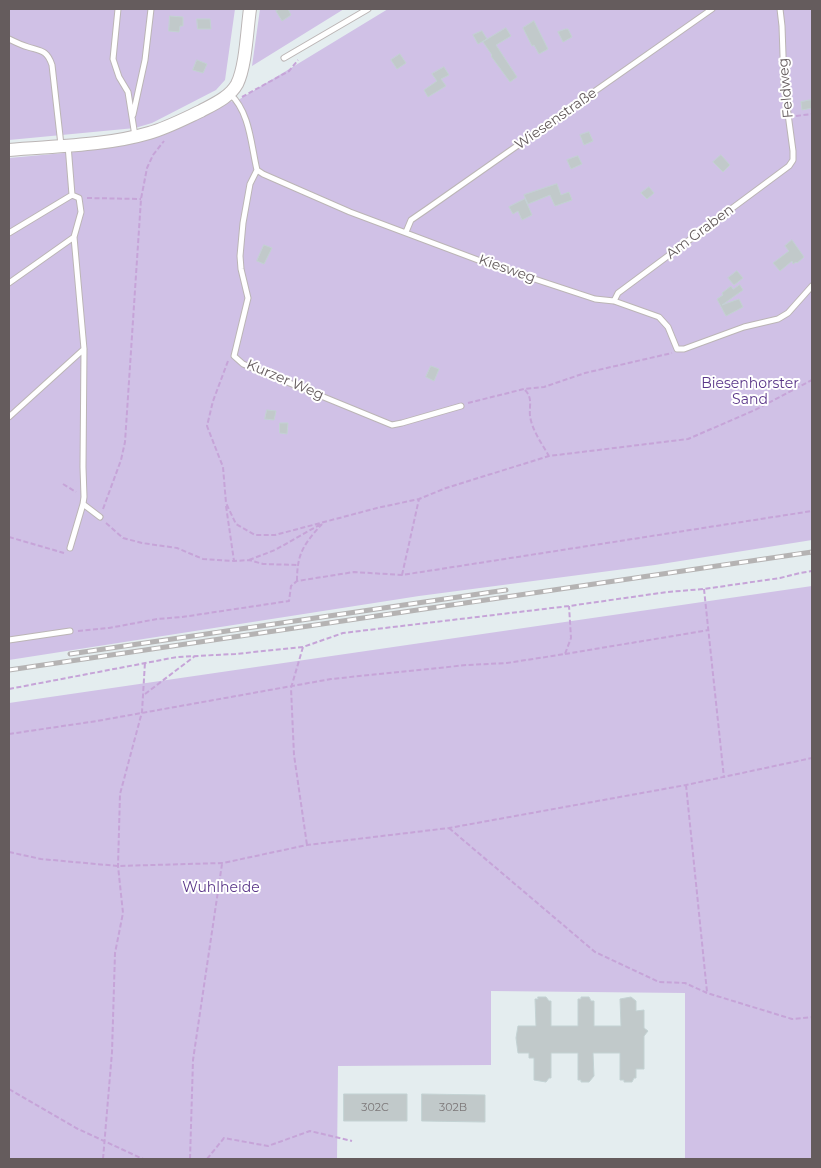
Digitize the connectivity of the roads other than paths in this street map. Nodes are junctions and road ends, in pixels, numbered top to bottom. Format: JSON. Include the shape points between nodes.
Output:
{"nodes":[{"id":1,"x":118,"y":9,"type":"edge"},
{"id":2,"x":151,"y":9,"type":"edge"},
{"id":3,"x":250,"y":9,"type":"edge"},
{"id":4,"x":368,"y":9,"type":"edge"},
{"id":5,"x":712,"y":9,"type":"edge"},
{"id":6,"x":780,"y":9,"type":"edge"},
{"id":7,"x":9,"y":39,"type":"edge"},
{"id":8,"x":284,"y":58,"type":"dead end"},
{"id":9,"x":234,"y":97,"type":"junction"},
{"id":10,"x":132,"y":118,"type":"junction"},
{"id":11,"x":135,"y":137,"type":"junction"},
{"id":12,"x":65,"y":145,"type":"junction"},
{"id":13,"x":9,"y":150,"type":"edge"},
{"id":14,"x":789,"y":166,"type":"joint"},
{"id":15,"x":257,"y":170,"type":"junction"},
{"id":16,"x":72,"y":195,"type":"junction"},
{"id":17,"x":406,"y":232,"type":"junction"},
{"id":18,"x":9,"y":233,"type":"edge"},
{"id":19,"x":74,"y":237,"type":"junction"},
{"id":20,"x":9,"y":283,"type":"edge"},
{"id":21,"x":812,"y":286,"type":"edge"},
{"id":22,"x":614,"y":301,"type":"junction"},
{"id":23,"x":84,"y":349,"type":"junction"},
{"id":24,"x":461,"y":406,"type":"road end"},
{"id":25,"x":9,"y":417,"type":"edge"},
{"id":26,"x":83,"y":504,"type":"junction"},
{"id":27,"x":100,"y":517,"type":"road end"},
{"id":28,"x":70,"y":548,"type":"road end"},
{"id":29,"x":70,"y":632,"type":"road end"},
{"id":30,"x":9,"y":640,"type":"edge"}],
"edges":[{"from":1,"to":10,"type":"lane","via":[[112,59],[128,92]]},
{"from":2,"to":10,"type":"lane","via":[[145,60]]},
{"from":3,"to":9,"type":"street"},
{"from":4,"to":8,"type":"lane"},
{"from":5,"to":17,"type":"lane","name":"Wiesenstraße","via":[[427,209],[412,220]]},
{"from":6,"to":14,"type":"lane","name":"Feldweg","via":[[784,84],[793,151]]},
{"from":7,"to":12,"type":"lane","via":[[43,51],[50,57]]},
{"from":9,"to":11,"type":"street"},
{"from":9,"to":15,"type":"lane","via":[[245,117]]},
{"from":10,"to":11,"type":"lane"},
{"from":11,"to":12,"type":"street"},
{"from":12,"to":13,"type":"street"},
{"from":12,"to":16,"type":"lane"},
{"from":14,"to":22,"type":"lane","name":"Am Graben","via":[[618,293]]},
{"from":15,"to":17,"type":"lane","name":"Kiesweg","via":[[350,212]]},
{"from":15,"to":24,"type":"lane","name":"Kurzer Weg","via":[[250,184],[243,223],[240,256],[248,298],[234,356],[243,364],[392,425]]},
{"from":16,"to":18,"type":"lane"},
{"from":16,"to":19,"type":"lane","via":[[79,198],[81,212]]},
{"from":17,"to":22,"type":"lane","name":"Kiesweg","via":[[595,299]]},
{"from":19,"to":20,"type":"lane"},
{"from":19,"to":23,"type":"lane"},
{"from":21,"to":22,"type":"lane","name":"Kiesweg","via":[[788,313],[684,350],[677,349],[668,327],[659,317]]},
{"from":23,"to":25,"type":"lane"},
{"from":23,"to":26,"type":"lane"},
{"from":26,"to":27,"type":"lane"},
{"from":26,"to":28,"type":"lane"},
{"from":29,"to":30,"type":"lane"}]}
